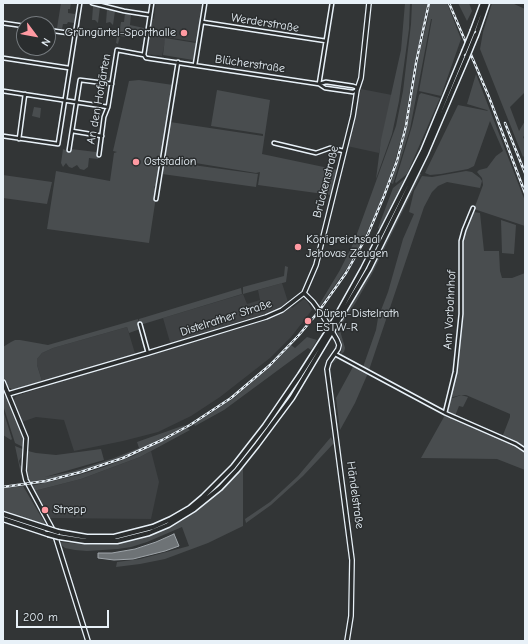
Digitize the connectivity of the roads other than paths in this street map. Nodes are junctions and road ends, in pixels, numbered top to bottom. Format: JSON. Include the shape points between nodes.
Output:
{"nodes":[{"id":1,"x":80,"y":3,"type":"edge"},
{"id":2,"x":92,"y":3,"type":"edge"},
{"id":3,"x":152,"y":3,"type":"edge"},
{"id":4,"x":205,"y":3,"type":"edge"},
{"id":5,"x":332,"y":3,"type":"edge"},
{"id":6,"x":369,"y":3,"type":"edge"},
{"id":7,"x":482,"y":3,"type":"edge"},
{"id":8,"x":487,"y":3,"type":"edge"},
{"id":9,"x":150,"y":14,"type":"junction"},
{"id":10,"x":202,"y":22,"type":"junction"},
{"id":11,"x":3,"y":23,"type":"edge"},
{"id":12,"x":16,"y":25,"type":"edge"},
{"id":13,"x":56,"y":31,"type":"edge"},
{"id":14,"x":75,"y":34,"type":"junction"},
{"id":15,"x":326,"y":41,"type":"junction"},
{"id":16,"x":144,"y":56,"type":"junction"},
{"id":17,"x":3,"y":58,"type":"edge"},
{"id":18,"x":178,"y":62,"type":"junction"},
{"id":19,"x":195,"y":65,"type":"junction"},
{"id":20,"x":69,"y":68,"type":"junction"},
{"id":21,"x":112,"y":84,"type":"junction"},
{"id":22,"x":319,"y":84,"type":"junction"},
{"id":23,"x":357,"y":90,"type":"junction"},
{"id":24,"x":3,"y":91,"type":"edge"},
{"id":25,"x":25,"y":94,"type":"junction"},
{"id":26,"x":65,"y":100,"type":"junction"},
{"id":27,"x":76,"y":102,"type":"junction"},
{"id":28,"x":108,"y":107,"type":"junction"},
{"id":29,"x":72,"y":131,"type":"junction"},
{"id":30,"x":3,"y":136,"type":"edge"},
{"id":31,"x":102,"y":136,"type":"junction"},
{"id":32,"x":19,"y":139,"type":"junction"},
{"id":33,"x":274,"y":143,"type":"dead end"},
{"id":34,"x":69,"y":150,"type":"dead end"},
{"id":35,"x":344,"y":151,"type":"junction"},
{"id":36,"x":99,"y":155,"type":"dead end"},
{"id":37,"x":156,"y":199,"type":"dead end"},
{"id":38,"x":473,"y":208,"type":"dead end"},
{"id":39,"x":304,"y":293,"type":"junction"},
{"id":40,"x":140,"y":324,"type":"dead end"},
{"id":41,"x":330,"y":328,"type":"junction"},
{"id":42,"x":333,"y":332,"type":"junction"},
{"id":43,"x":148,"y":353,"type":"junction"},
{"id":44,"x":335,"y":354,"type":"junction"},
{"id":45,"x":3,"y":382,"type":"edge"},
{"id":46,"x":3,"y":393,"type":"edge"},
{"id":47,"x":8,"y":394,"type":"junction"},
{"id":48,"x":446,"y":413,"type":"junction"},
{"id":49,"x":525,"y":450,"type":"edge"},
{"id":50,"x":3,"y":514,"type":"edge"},
{"id":51,"x":3,"y":519,"type":"edge"},
{"id":52,"x":88,"y":641,"type":"edge"},
{"id":53,"x":347,"y":641,"type":"edge"}],
"edges":[{"from":1,"to":14,"type":"street"},
{"from":2,"to":9,"type":"street"},
{"from":3,"to":9,"type":"street"},
{"from":4,"to":10,"type":"street"},
{"from":5,"to":15,"type":"street"},
{"from":6,"to":23,"type":"street","name":"Brückenstraße","via":[[361,78]]},
{"from":7,"to":41,"type":"main road","bridge":true,"via":[[422,152],[364,270]]},
{"from":8,"to":42,"type":"main road","bridge":true,"via":[[468,57],[426,153],[370,269]]},
{"from":9,"to":16,"type":"street"},
{"from":10,"to":15,"type":"street","name":"Werderstraße"},
{"from":10,"to":19,"type":"street"},
{"from":11,"to":12,"type":"street"},
{"from":13,"to":14,"type":"street"},
{"from":14,"to":20,"type":"street"},
{"from":15,"to":22,"type":"street"},
{"from":16,"to":18,"type":"street","name":"Blücherstraße"},
{"from":16,"to":21,"type":"street","name":"An den Hofgärten","via":[[117,50]]},
{"from":17,"to":20,"type":"street"},
{"from":18,"to":19,"type":"street","name":"Blücherstraße"},
{"from":18,"to":37,"type":"street"},
{"from":19,"to":22,"type":"street","name":"Blücherstraße"},
{"from":20,"to":26,"type":"street"},
{"from":21,"to":27,"type":"street","via":[[80,80]]},
{"from":21,"to":28,"type":"street","name":"An den Hofgärten"},
{"from":22,"to":23,"type":"street","name":"Blücherstraße","via":[[325,88],[353,92]]},
{"from":22,"to":23,"type":"street","name":"Blücherstraße","via":[[326,82],[353,86]]},
{"from":23,"to":35,"type":"street","name":"Brückenstraße"},
{"from":24,"to":25,"type":"street"},
{"from":25,"to":26,"type":"street"},
{"from":25,"to":32,"type":"street"},
{"from":26,"to":27,"type":"street"},
{"from":26,"to":32,"type":"street","via":[[58,144]]},
{"from":27,"to":28,"type":"street"},
{"from":27,"to":29,"type":"street"},
{"from":28,"to":31,"type":"street","name":"An den Hofgärten"},
{"from":29,"to":31,"type":"street"},
{"from":29,"to":34,"type":"street"},
{"from":30,"to":32,"type":"street"},
{"from":31,"to":36,"type":"street","name":"An den Hofgärten"},
{"from":33,"to":35,"type":"street","via":[[316,153],[330,148]]},
{"from":35,"to":39,"type":"street","name":"Brückenstraße","via":[[316,265]]},
{"from":38,"to":48,"type":"street","name":"Am Vorbahnhof","via":[[461,241],[460,327],[455,372]]},
{"from":39,"to":41,"type":"street"},
{"from":39,"to":43,"type":"street","name":"Distelrather Straße","via":[[275,313]]},
{"from":40,"to":43,"type":"street"},
{"from":41,"to":42,"type":"street"},
{"from":41,"to":50,"type":"main road","bridge":true,"via":[[247,450],[216,485],[190,508],[171,519],[153,527],[114,537],[87,537],[58,532]]},
{"from":42,"to":44,"type":"street","via":[[338,340]]},
{"from":42,"to":51,"type":"main road","bridge":true,"via":[[285,407],[251,454],[220,488],[168,526],[135,538],[85,542],[48,534]]},
{"from":43,"to":47,"type":"street","name":"Distelrather Straße"},
{"from":44,"to":48,"type":"street"},
{"from":44,"to":53,"type":"street","name":"Händelstraße","via":[[329,362],[328,374],[353,580]]},
{"from":45,"to":47,"type":"street"},
{"from":46,"to":47,"type":"street"},
{"from":47,"to":52,"type":"street","via":[[26,438],[26,480],[54,532]]},
{"from":48,"to":49,"type":"street"}]}
